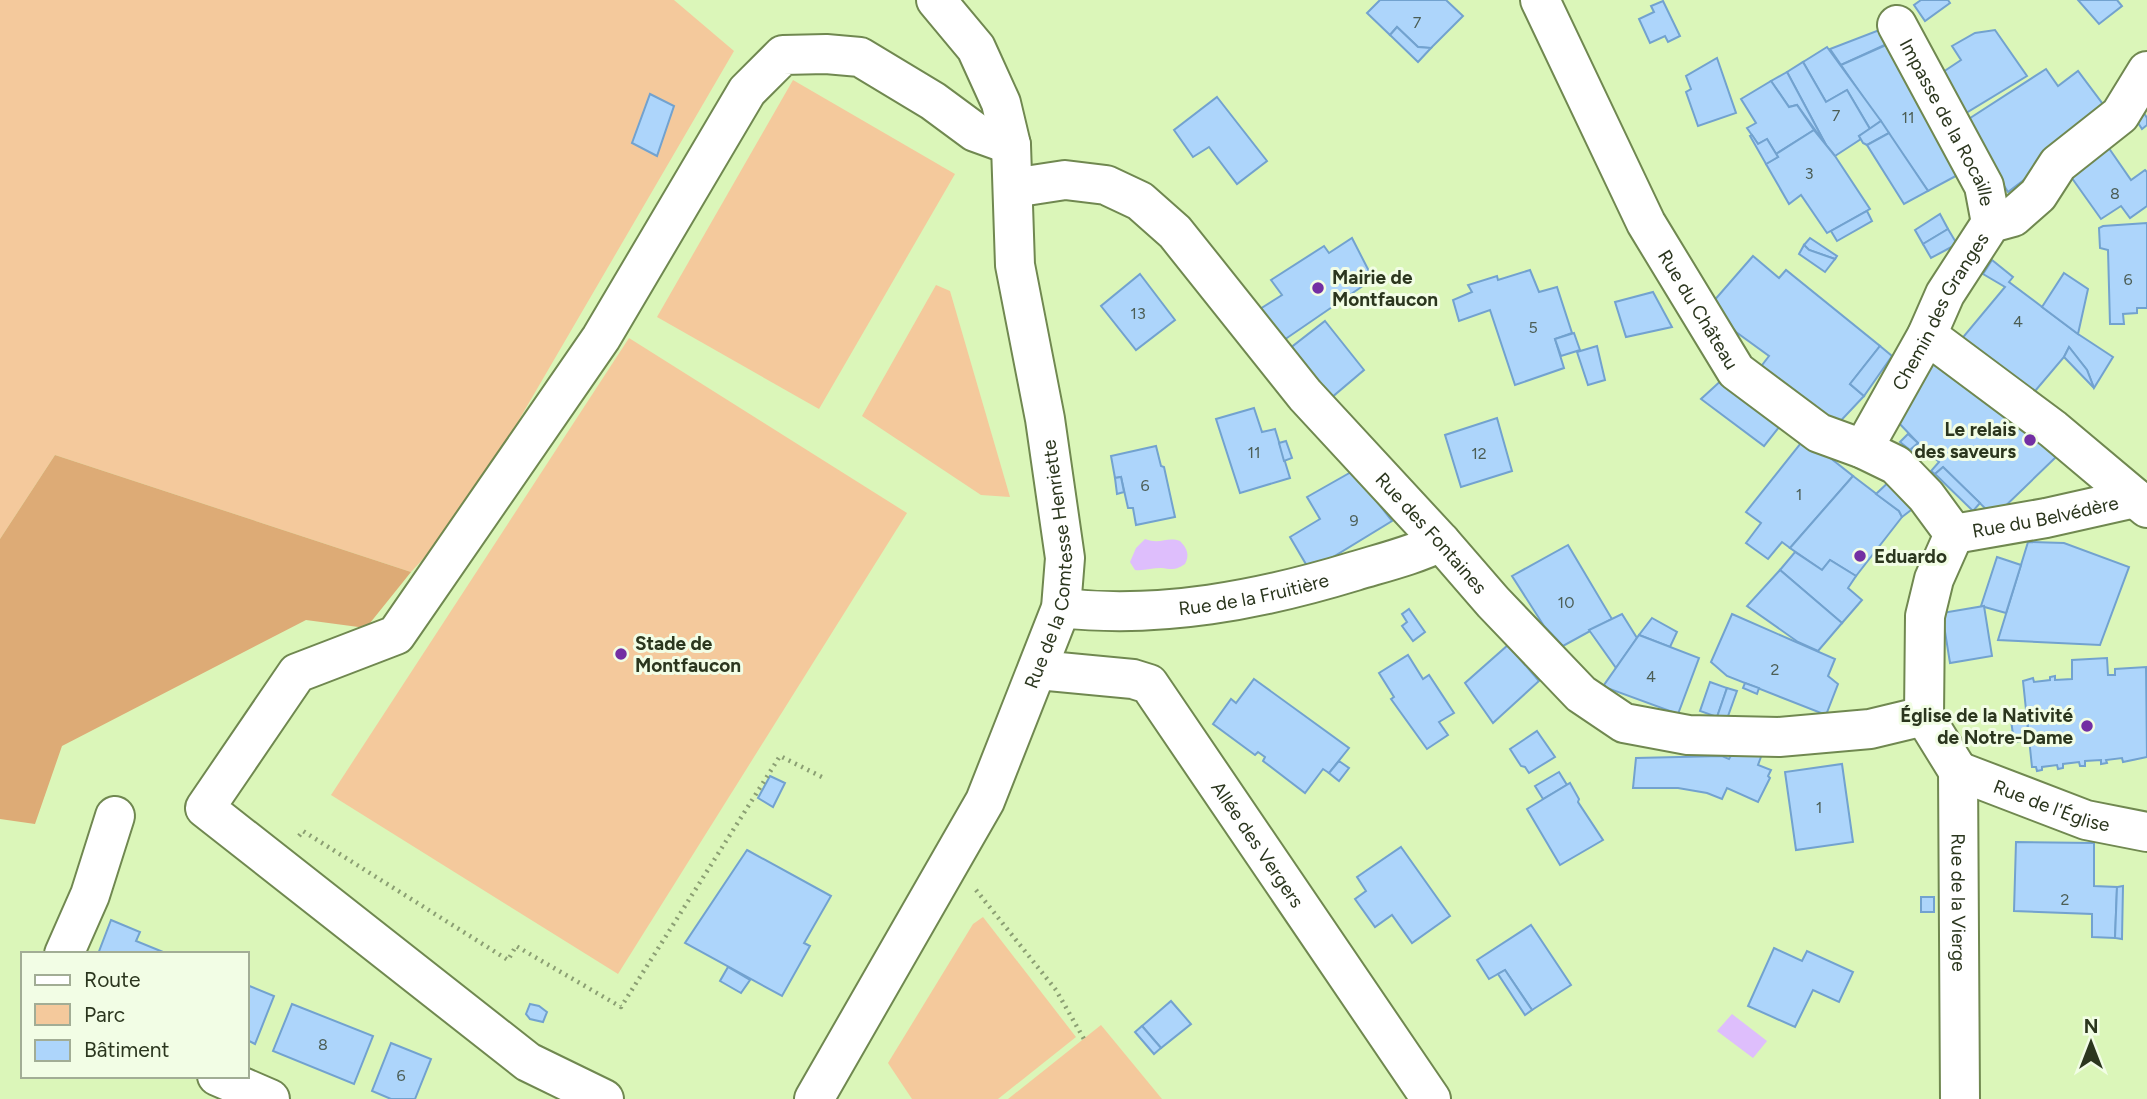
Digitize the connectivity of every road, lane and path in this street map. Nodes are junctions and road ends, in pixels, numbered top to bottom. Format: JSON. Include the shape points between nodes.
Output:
{"nodes":[{"id":1,"x":936,"y":0,"type":"edge"},
{"id":2,"x":1540,"y":0,"type":"edge"},
{"id":3,"x":1897,"y":25,"type":"dead end"},
{"id":4,"x":2147,"y":71,"type":"edge"},
{"id":5,"x":1011,"y":145,"type":"junction"},
{"id":6,"x":1013,"y":188,"type":"junction"},
{"id":7,"x":1991,"y":223,"type":"junction"},
{"id":8,"x":1927,"y":335,"type":"junction"},
{"id":9,"x":1863,"y":449,"type":"junction"},
{"id":10,"x":2141,"y":503,"type":"edge"},
{"id":11,"x":1954,"y":534,"type":"junction"},
{"id":12,"x":1441,"y":542,"type":"junction"},
{"id":13,"x":1061,"y":608,"type":"junction"},
{"id":14,"x":1038,"y":670,"type":"junction"},
{"id":15,"x":1924,"y":716,"type":"junction"},
{"id":16,"x":1958,"y":771,"type":"junction"},
{"id":17,"x":824,"y":778,"type":"dead end"},
{"id":18,"x":115,"y":816,"type":"dead end"},
{"id":19,"x":2147,"y":832,"type":"edge"},
{"id":20,"x":276,"y":864,"type":"junction"},
{"id":21,"x":946,"y":870,"type":"junction"},
{"id":22,"x":65,"y":952,"type":"edge"},
{"id":23,"x":1084,"y":1039,"type":"dead end"},
{"id":24,"x":222,"y":1078,"type":"edge"},
{"id":25,"x":270,"y":1099,"type":"edge"},
{"id":26,"x":604,"y":1099,"type":"edge"},
{"id":27,"x":814,"y":1099,"type":"edge"},
{"id":28,"x":1432,"y":1099,"type":"edge"},
{"id":29,"x":1960,"y":1099,"type":"edge"}],
"edges":[{"from":1,"to":5,"type":"street","name":"Rue de la Comtesse Henriette","via":[[976,48],[1001,103]]},
{"from":2,"to":9,"type":"street","name":"Rue du Château","via":[[1646,223],[1736,371],[1819,433]]},
{"from":3,"to":7,"type":"street","name":"Impasse de la Rocaille","via":[[1984,186]]},
{"from":4,"to":7,"type":"street","name":"Chemin des Granges","via":[[2120,115],[2058,164],[2038,195],[2013,216]]},
{"from":5,"to":6,"type":"street","name":"Rue de la Comtesse Henriette"},
{"from":5,"to":20,"type":"street","via":[[975,132],[860,57],[783,55],[747,91],[601,338],[396,635],[296,673],[205,808]]},
{"from":6,"to":12,"type":"street","name":"Rue des Fontaines","via":[[1065,180],[1106,185],[1140,201],[1175,232],[1306,395]]},
{"from":6,"to":13,"type":"street","name":"Rue de la Comtesse Henriette","via":[[1015,265],[1045,419],[1065,558]]},
{"from":7,"to":8,"type":"street","name":"Chemin des Granges","via":[[1945,294]]},
{"from":8,"to":9,"type":"street","name":"Chemin des Granges"},
{"from":8,"to":10,"type":"street","via":[[2053,429]]},
{"from":9,"to":11,"type":"street","name":"Rue du Château","via":[[1896,466]]},
{"from":10,"to":11,"type":"street","name":"Rue du Belvédère"},
{"from":11,"to":15,"type":"street","via":[[1934,579],[1925,615]]},
{"from":12,"to":13,"type":"street","name":"Rue de la Fruitière","via":[[1328,579],[1229,603],[1099,612]]},
{"from":12,"to":15,"type":"street","name":"Rue des Fontaines","via":[[1581,694],[1624,723],[1688,736],[1779,737],[1870,729]]},
{"from":13,"to":14,"type":"street","name":"Rue de la Comtesse Henriette"},
{"from":14,"to":21,"type":"street","name":"Rue de la Comtesse Henriette","via":[[985,801]]},
{"from":14,"to":28,"type":"street","name":"Allée des Vergers","via":[[1149,684]]},
{"from":15,"to":16,"type":"street"},
{"from":16,"to":19,"type":"street","name":"Rue de l'Église","via":[[2086,820]]},
{"from":16,"to":29,"type":"street","name":"Rue de la Vierge"},
{"from":17,"to":20,"type":"path","via":[[780,756],[621,1007],[516,946],[508,960],[303,831]]},
{"from":18,"to":22,"type":"street","via":[[90,895]]},
{"from":20,"to":26,"type":"street","via":[[528,1062]]},
{"from":21,"to":23,"type":"path","via":[[975,889],[1056,990]]},
{"from":21,"to":27,"type":"street","name":"Rue de la Comtesse Henriette"},
{"from":24,"to":25,"type":"street"}]}
